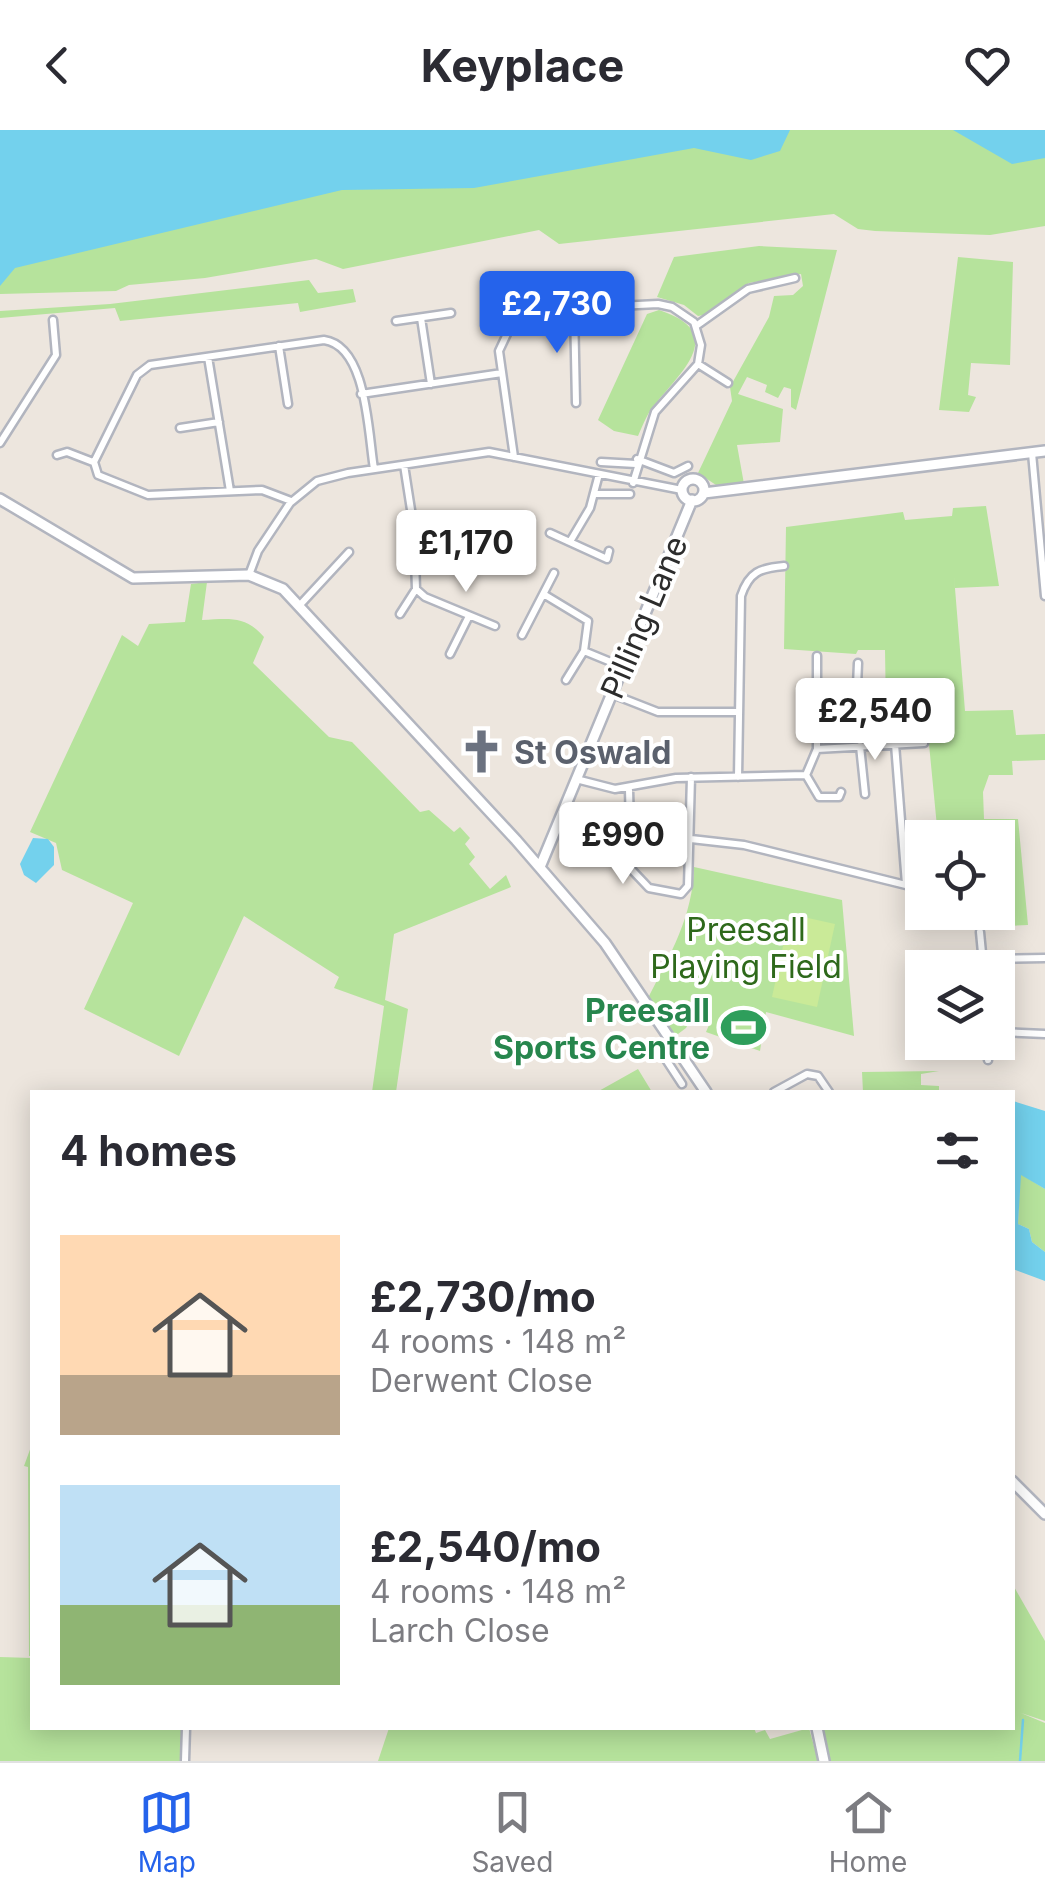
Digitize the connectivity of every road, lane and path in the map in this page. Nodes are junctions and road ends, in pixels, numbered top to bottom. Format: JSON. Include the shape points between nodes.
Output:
{"nodes":[{"id":1,"x":790,"y":282,"type":"dead end"},
{"id":2,"x":574,"y":308,"type":"junction"},
{"id":3,"x":451,"y":313,"type":"dead end"},
{"id":4,"x":422,"y":318,"type":"junction"},
{"id":5,"x":53,"y":320,"type":"dead end"},
{"id":6,"x":396,"y":321,"type":"dead end"},
{"id":7,"x":696,"y":326,"type":"junction"},
{"id":8,"x":279,"y":346,"type":"junction"},
{"id":9,"x":208,"y":357,"type":"junction"},
{"id":10,"x":698,"y":364,"type":"junction"},
{"id":11,"x":502,"y":373,"type":"junction"},
{"id":12,"x":431,"y":384,"type":"junction"},
{"id":13,"x":723,"y":384,"type":"dead end"},
{"id":14,"x":361,"y":394,"type":"junction"},
{"id":15,"x":576,"y":403,"type":"dead end"},
{"id":16,"x":288,"y":404,"type":"dead end"},
{"id":17,"x":219,"y":422,"type":"junction"},
{"id":18,"x":180,"y":428,"type":"dead end"},
{"id":19,"x":3,"y":430,"type":"edge"},
{"id":20,"x":0,"y":442,"type":"edge"},
{"id":21,"x":1045,"y":451,"type":"edge"},
{"id":22,"x":1032,"y":453,"type":"junction"},
{"id":23,"x":55,"y":456,"type":"dead end"},
{"id":24,"x":514,"y":456,"type":"junction"},
{"id":25,"x":636,"y":461,"type":"junction"},
{"id":26,"x":94,"y":462,"type":"junction"},
{"id":27,"x":601,"y":462,"type":"dead end"},
{"id":28,"x":404,"y":464,"type":"junction"},
{"id":29,"x":685,"y":466,"type":"dead end"},
{"id":30,"x":374,"y":469,"type":"junction"},
{"id":31,"x":599,"y":474,"type":"junction"},
{"id":32,"x":632,"y":483,"type":"junction"},
{"id":33,"x":230,"y":490,"type":"junction"},
{"id":34,"x":682,"y":490,"type":"junction"},
{"id":35,"x":704,"y":492,"type":"junction"},
{"id":36,"x":596,"y":494,"type":"junction"},
{"id":37,"x":630,"y":494,"type":"dead end"},
{"id":38,"x":0,"y":499,"type":"edge"},
{"id":39,"x":692,"y":500,"type":"junction"},
{"id":40,"x":292,"y":501,"type":"junction"},
{"id":41,"x":1042,"y":528,"type":"edge"},
{"id":42,"x":414,"y":529,"type":"junction"},
{"id":43,"x":550,"y":533,"type":"dead end"},
{"id":44,"x":571,"y":540,"type":"junction"},
{"id":45,"x":495,"y":550,"type":"dead end"},
{"id":46,"x":350,"y":552,"type":"dead end"},
{"id":47,"x":608,"y":558,"type":"dead end"},
{"id":48,"x":784,"y":566,"type":"dead end"},
{"id":49,"x":554,"y":573,"type":"dead end"},
{"id":50,"x":249,"y":576,"type":"junction"},
{"id":51,"x":416,"y":589,"type":"junction"},
{"id":52,"x":544,"y":595,"type":"junction"},
{"id":53,"x":1045,"y":596,"type":"edge"},
{"id":54,"x":299,"y":606,"type":"junction"},
{"id":55,"x":400,"y":614,"type":"dead end"},
{"id":56,"x":469,"y":616,"type":"junction"},
{"id":57,"x":495,"y":626,"type":"dead end"},
{"id":58,"x":522,"y":635,"type":"dead end"},
{"id":59,"x":584,"y":651,"type":"junction"},
{"id":60,"x":450,"y":654,"type":"dead end"},
{"id":61,"x":817,"y":656,"type":"dead end"},
{"id":62,"x":858,"y":663,"type":"dead end"},
{"id":63,"x":805,"y":665,"type":"dead end"},
{"id":64,"x":622,"y":666,"type":"junction"},
{"id":65,"x":816,"y":668,"type":"junction"},
{"id":66,"x":566,"y":680,"type":"dead end"},
{"id":67,"x":816,"y":684,"type":"junction"},
{"id":68,"x":857,"y":686,"type":"junction"},
{"id":69,"x":867,"y":686,"type":"dead end"},
{"id":70,"x":611,"y":693,"type":"junction"},
{"id":71,"x":739,"y":712,"type":"junction"},
{"id":72,"x":924,"y":743,"type":"dead end"},
{"id":73,"x":895,"y":744,"type":"junction"},
{"id":74,"x":860,"y":746,"type":"junction"},
{"id":75,"x":816,"y":748,"type":"junction"},
{"id":76,"x":862,"y":771,"type":"junction"},
{"id":77,"x":848,"y":773,"type":"dead end"},
{"id":78,"x":806,"y":775,"type":"junction"},
{"id":79,"x":691,"y":777,"type":"junction"},
{"id":80,"x":738,"y":777,"type":"junction"},
{"id":81,"x":574,"y":779,"type":"junction"},
{"id":82,"x":629,"y":789,"type":"junction"},
{"id":83,"x":841,"y":792,"type":"dead end"},
{"id":84,"x":865,"y":794,"type":"dead end"},
{"id":85,"x":690,"y":839,"type":"junction"},
{"id":86,"x":546,"y":844,"type":"junction"},
{"id":87,"x":526,"y":850,"type":"junction"},
{"id":88,"x":538,"y":865,"type":"junction"},
{"id":89,"x":905,"y":871,"type":"edge"},
{"id":90,"x":905,"y":884,"type":"edge"},
{"id":91,"x":980,"y":932,"type":"dead end"},
{"id":92,"x":1045,"y":958,"type":"edge"},
{"id":93,"x":1015,"y":1033,"type":"edge"},
{"id":94,"x":1045,"y":1034,"type":"edge"},
{"id":95,"x":674,"y":1048,"type":"junction"},
{"id":96,"x":682,"y":1084,"type":"dead end"},
{"id":97,"x":697,"y":1088,"type":"edge"},
{"id":98,"x":778,"y":1090,"type":"edge"},
{"id":99,"x":828,"y":1090,"type":"edge"},
{"id":100,"x":1015,"y":1488,"type":"edge"},
{"id":101,"x":1045,"y":1514,"type":"edge"},
{"id":102,"x":186,"y":1730,"type":"edge"},
{"id":103,"x":817,"y":1730,"type":"edge"},
{"id":104,"x":185,"y":1761,"type":"edge"},
{"id":105,"x":824,"y":1761,"type":"edge"}],
"edges":[{"from":1,"to":7,"type":"street","via":[[748,289]]},
{"from":2,"to":7,"type":"street","via":[[658,304],[686,314]]},
{"from":2,"to":11,"type":"street","via":[[538,310],[514,321],[499,351]]},
{"from":2,"to":15,"type":"street"},
{"from":3,"to":4,"type":"street"},
{"from":4,"to":6,"type":"street"},
{"from":4,"to":12,"type":"street"},
{"from":5,"to":19,"type":"street","via":[[56,356]]},
{"from":7,"to":10,"type":"street"},
{"from":8,"to":9,"type":"street"},
{"from":8,"to":14,"type":"street","via":[[324,340],[344,346],[355,362]]},
{"from":8,"to":16,"type":"street"},
{"from":9,"to":17,"type":"street"},
{"from":9,"to":26,"type":"street","via":[[142,370]]},
{"from":10,"to":13,"type":"street"},
{"from":10,"to":25,"type":"street","via":[[655,412]]},
{"from":11,"to":12,"type":"street"},
{"from":11,"to":24,"type":"street"},
{"from":12,"to":14,"type":"street"},
{"from":14,"to":30,"type":"street"},
{"from":17,"to":18,"type":"street"},
{"from":17,"to":33,"type":"street"},
{"from":19,"to":20,"type":"street"},
{"from":21,"to":22,"type":"main road"},
{"from":22,"to":35,"type":"main road"},
{"from":22,"to":41,"type":"street"},
{"from":23,"to":26,"type":"street","via":[[68,452]]},
{"from":24,"to":28,"type":"street","via":[[489,452]]},
{"from":24,"to":31,"type":"street"},
{"from":25,"to":27,"type":"street"},
{"from":25,"to":29,"type":"street","via":[[674,474]]},
{"from":25,"to":32,"type":"street"},
{"from":26,"to":33,"type":"street","via":[[98,474],[148,495]]},
{"from":28,"to":30,"type":"street"},
{"from":28,"to":42,"type":"street"},
{"from":30,"to":40,"type":"street","via":[[317,481]]},
{"from":31,"to":32,"type":"street"},
{"from":31,"to":36,"type":"street"},
{"from":32,"to":34,"type":"street"},
{"from":33,"to":40,"type":"street","via":[[262,490]]},
{"from":34,"to":35,"type":"main road","via":[[695,479]]},
{"from":34,"to":39,"type":"main road"},
{"from":35,"to":39,"type":"main road"},
{"from":36,"to":37,"type":"street"},
{"from":36,"to":44,"type":"street"},
{"from":38,"to":50,"type":"main road","via":[[133,578]]},
{"from":39,"to":64,"type":"main road","name":"Pilling Lane"},
{"from":40,"to":50,"type":"street"},
{"from":41,"to":53,"type":"street"},
{"from":42,"to":45,"type":"street","via":[[468,524],[502,533]]},
{"from":42,"to":51,"type":"street"},
{"from":43,"to":44,"type":"street"},
{"from":44,"to":47,"type":"street"},
{"from":46,"to":54,"type":"street"},
{"from":48,"to":71,"type":"street","via":[[748,578],[742,596]]},
{"from":49,"to":52,"type":"street"},
{"from":50,"to":54,"type":"main road","via":[[267,580]]},
{"from":51,"to":55,"type":"street"},
{"from":51,"to":56,"type":"street"},
{"from":52,"to":58,"type":"street"},
{"from":52,"to":59,"type":"street","via":[[587,617]]},
{"from":54,"to":87,"type":"main road"},
{"from":56,"to":57,"type":"street"},
{"from":56,"to":60,"type":"street"},
{"from":59,"to":64,"type":"street"},
{"from":59,"to":66,"type":"street"},
{"from":61,"to":65,"type":"street"},
{"from":62,"to":68,"type":"street"},
{"from":63,"to":65,"type":"street"},
{"from":64,"to":70,"type":"main road","name":"Pilling Lane"},
{"from":65,"to":67,"type":"street"},
{"from":67,"to":68,"type":"street"},
{"from":67,"to":75,"type":"street"},
{"from":68,"to":69,"type":"street"},
{"from":70,"to":71,"type":"street","via":[[658,712]]},
{"from":70,"to":81,"type":"main road","name":"Pilling Lane"},
{"from":71,"to":80,"type":"street"},
{"from":72,"to":73,"type":"street"},
{"from":73,"to":74,"type":"street"},
{"from":73,"to":89,"type":"street"},
{"from":74,"to":75,"type":"street"},
{"from":74,"to":76,"type":"street"},
{"from":75,"to":78,"type":"street"},
{"from":76,"to":77,"type":"street"},
{"from":76,"to":84,"type":"street"},
{"from":78,"to":80,"type":"street"},
{"from":78,"to":83,"type":"street","via":[[819,797]]},
{"from":79,"to":80,"type":"street"},
{"from":79,"to":82,"type":"street"},
{"from":79,"to":85,"type":"street"},
{"from":81,"to":82,"type":"street"},
{"from":81,"to":86,"type":"main road","name":"Pilling Lane"},
{"from":82,"to":85,"type":"street","via":[[631,869],[655,890],[676,894],[688,886]]},
{"from":85,"to":90,"type":"street","via":[[744,845]]},
{"from":86,"to":87,"type":"main road"},
{"from":86,"to":88,"type":"main road","name":"Pilling Lane"},
{"from":87,"to":88,"type":"main road"},
{"from":88,"to":95,"type":"main road","via":[[614,954]]},
{"from":91,"to":92,"type":"street","via":[[988,959]]},
{"from":93,"to":94,"type":"street"},
{"from":95,"to":96,"type":"street","via":[[664,1056]]},
{"from":95,"to":97,"type":"main road"},
{"from":98,"to":99,"type":"street","via":[[807,1074],[818,1076]]},
{"from":100,"to":101,"type":"main road"},
{"from":102,"to":104,"type":"street"},
{"from":103,"to":105,"type":"main road"}]}
